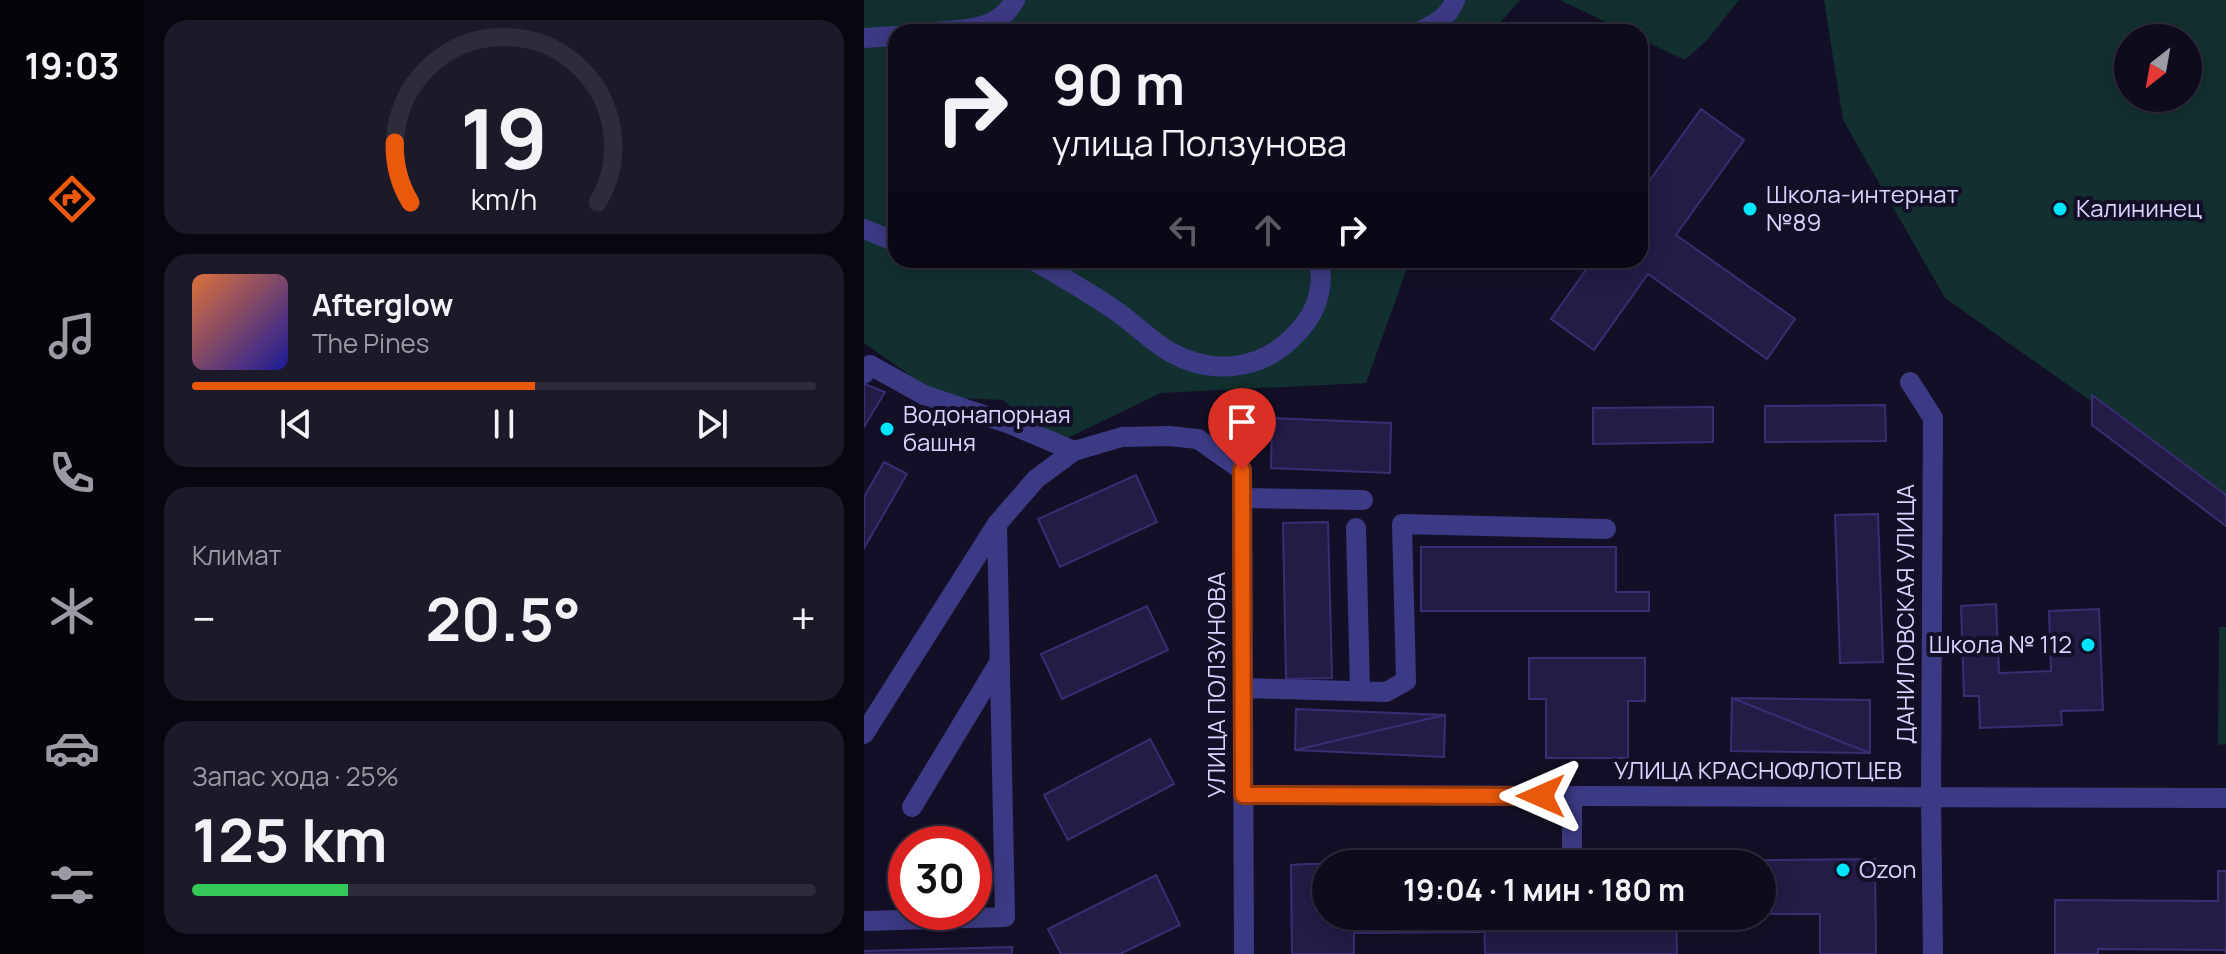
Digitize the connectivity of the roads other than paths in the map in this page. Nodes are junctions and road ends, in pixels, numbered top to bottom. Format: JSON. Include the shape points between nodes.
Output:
{"nodes":[{"id":1,"x":1015,"y":0,"type":"edge"},
{"id":2,"x":1455,"y":0,"type":"edge"},
{"id":3,"x":990,"y":24,"type":"edge"},
{"id":4,"x":1433,"y":24,"type":"edge"},
{"id":5,"x":888,"y":36,"type":"edge"},
{"id":6,"x":864,"y":38,"type":"edge"},
{"id":7,"x":864,"y":229,"type":"edge"},
{"id":8,"x":888,"y":239,"type":"edge"},
{"id":9,"x":1046,"y":268,"type":"edge"},
{"id":10,"x":1320,"y":268,"type":"edge"},
{"id":11,"x":864,"y":374,"type":"edge"},
{"id":12,"x":1910,"y":382,"type":"dead end"},
{"id":13,"x":1074,"y":451,"type":"junction"},
{"id":14,"x":1243,"y":498,"type":"junction"},
{"id":15,"x":1363,"y":500,"type":"dead end"},
{"id":16,"x":997,"y":524,"type":"junction"},
{"id":17,"x":1356,"y":528,"type":"dead end"},
{"id":18,"x":1606,"y":529,"type":"dead end"},
{"id":19,"x":999,"y":663,"type":"junction"},
{"id":20,"x":1243,"y":688,"type":"junction"},
{"id":21,"x":1360,"y":691,"type":"junction"},
{"id":22,"x":864,"y":734,"type":"edge"},
{"id":23,"x":1243,"y":795,"type":"junction"},
{"id":24,"x":1572,"y":796,"type":"junction"},
{"id":25,"x":1931,"y":797,"type":"junction"},
{"id":26,"x":2226,"y":798,"type":"edge"},
{"id":27,"x":912,"y":807,"type":"dead end"},
{"id":28,"x":1572,"y":850,"type":"edge"},
{"id":29,"x":864,"y":921,"type":"edge"},
{"id":30,"x":1244,"y":954,"type":"edge"},
{"id":31,"x":1933,"y":954,"type":"edge"}],
"edges":[{"from":1,"to":3,"type":"street"},
{"from":2,"to":4,"type":"street"},
{"from":5,"to":6,"type":"street"},
{"from":7,"to":8,"type":"street"},
{"from":9,"to":10,"type":"street","via":[[1116,311],[1167,351],[1227,367],[1270,356],[1297,334],[1316,305]]},
{"from":11,"to":13,"type":"street","via":[[870,365],[924,395]]},
{"from":12,"to":25,"type":"street","name":"ДАНИЛОВСКАЯ УЛИЦА","via":[[1933,418]]},
{"from":13,"to":14,"type":"street","name":"УЛИЦА ПОЛЗУНОВА","via":[[1122,437],[1198,439],[1242,470]]},
{"from":13,"to":16,"type":"street","via":[[1036,479]]},
{"from":14,"to":15,"type":"street"},
{"from":14,"to":20,"type":"street","name":"УЛИЦА ПОЛЗУНОВА"},
{"from":16,"to":19,"type":"street"},
{"from":16,"to":22,"type":"street"},
{"from":17,"to":21,"type":"street"},
{"from":18,"to":21,"type":"street","via":[[1402,524],[1406,681],[1386,692]]},
{"from":19,"to":27,"type":"street"},
{"from":19,"to":29,"type":"street","via":[[1005,917]]},
{"from":20,"to":21,"type":"street"},
{"from":20,"to":23,"type":"street","name":"УЛИЦА ПОЛЗУНОВА"},
{"from":23,"to":24,"type":"street","name":"УЛИЦА КРАСНОФЛОТЦЕВ"},
{"from":23,"to":30,"type":"street","name":"УЛИЦА ПОЛЗУНОВА"},
{"from":24,"to":25,"type":"street","name":"УЛИЦА КРАСНОФЛОТЦЕВ"},
{"from":24,"to":28,"type":"street"},
{"from":25,"to":26,"type":"street","name":"УЛИЦА КРАСНОФЛОТЦЕВ"},
{"from":25,"to":31,"type":"street","name":"ДАНИЛОВСКАЯ УЛИЦА"}]}
